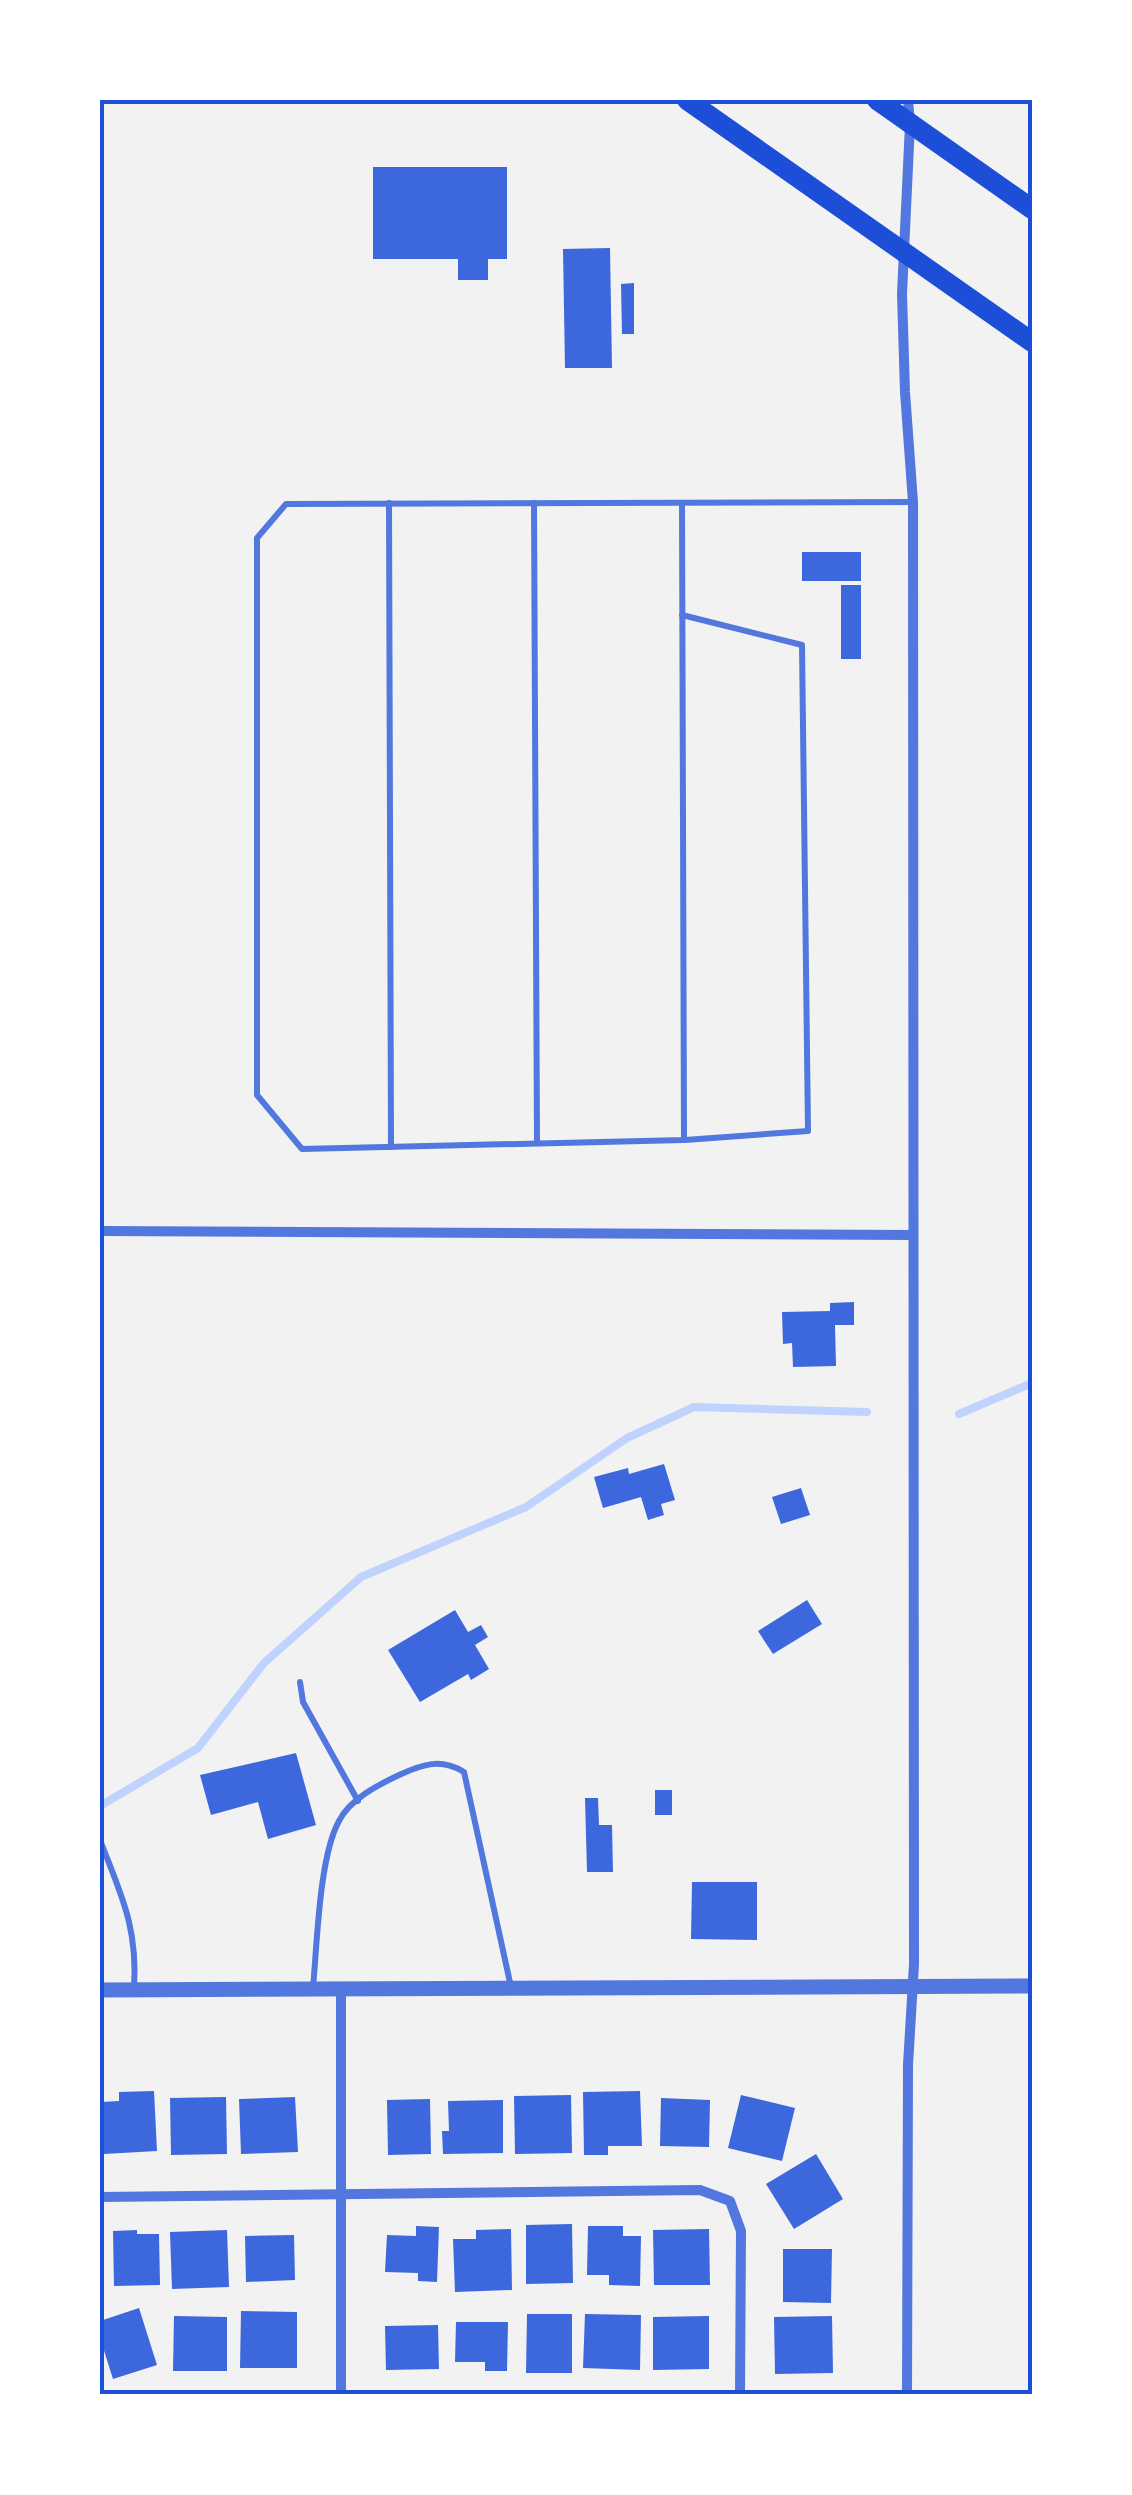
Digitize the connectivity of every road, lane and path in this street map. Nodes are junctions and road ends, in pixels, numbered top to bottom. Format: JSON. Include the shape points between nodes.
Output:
{"nodes":[{"id":1,"x":686,"y":100,"type":"edge"},
{"id":2,"x":877,"y":100,"type":"edge"},
{"id":3,"x":908,"y":100,"type":"edge"},
{"id":4,"x":910,"y":124,"type":"junction"},
{"id":5,"x":1032,"y":209,"type":"edge"},
{"id":6,"x":905,"y":253,"type":"junction"},
{"id":7,"x":1032,"y":342,"type":"edge"},
{"id":8,"x":912,"y":502,"type":"junction"},
{"id":9,"x":389,"y":503,"type":"junction"},
{"id":10,"x":534,"y":503,"type":"junction"},
{"id":11,"x":682,"y":503,"type":"junction"},
{"id":12,"x":682,"y":615,"type":"junction"},
{"id":13,"x":684,"y":1140,"type":"junction"},
{"id":14,"x":537,"y":1143,"type":"junction"},
{"id":15,"x":391,"y":1147,"type":"junction"},
{"id":16,"x":100,"y":1231,"type":"edge"},
{"id":17,"x":912,"y":1235,"type":"junction"},
{"id":18,"x":300,"y":1682,"type":"dead end"},
{"id":19,"x":358,"y":1801,"type":"junction"},
{"id":20,"x":100,"y":1840,"type":"edge"},
{"id":21,"x":911,"y":1986,"type":"junction"},
{"id":22,"x":1032,"y":1986,"type":"edge"},
{"id":23,"x":512,"y":1988,"type":"junction"},
{"id":24,"x":313,"y":1989,"type":"junction"},
{"id":25,"x":341,"y":1989,"type":"junction"},
{"id":26,"x":100,"y":1990,"type":"edge"},
{"id":27,"x":134,"y":1990,"type":"junction"},
{"id":28,"x":341,"y":2194,"type":"junction"},
{"id":29,"x":100,"y":2197,"type":"edge"},
{"id":30,"x":342,"y":2395,"type":"edge"},
{"id":31,"x":740,"y":2395,"type":"edge"},
{"id":32,"x":906,"y":2395,"type":"edge"}],
"edges":[{"from":1,"to":6,"type":"main road"},
{"from":2,"to":4,"type":"main road"},
{"from":3,"to":4,"type":"street"},
{"from":4,"to":5,"type":"main road"},
{"from":4,"to":6,"type":"street"},
{"from":6,"to":7,"type":"main road"},
{"from":6,"to":8,"type":"street"},
{"from":8,"to":11,"type":"lane"},
{"from":8,"to":17,"type":"street"},
{"from":9,"to":10,"type":"lane"},
{"from":9,"to":15,"type":"lane"},
{"from":9,"to":15,"type":"lane","via":[[286,504],[257,538],[257,1095],[302,1149]]},
{"from":10,"to":11,"type":"lane"},
{"from":10,"to":14,"type":"lane"},
{"from":11,"to":12,"type":"lane"},
{"from":12,"to":13,"type":"lane"},
{"from":12,"to":13,"type":"lane","via":[[802,645],[808,1131]]},
{"from":13,"to":14,"type":"lane"},
{"from":14,"to":15,"type":"lane"},
{"from":16,"to":17,"type":"street"},
{"from":17,"to":21,"type":"street"},
{"from":18,"to":19,"type":"lane","via":[[302,1702]]},
{"from":19,"to":23,"type":"lane","via":[[418,1766],[447,1762],[464,1772]]},
{"from":19,"to":24,"type":"lane","via":[[339,1819],[332,1844]]},
{"from":20,"to":27,"type":"lane","via":[[132,1921]]},
{"from":21,"to":22,"type":"street"},
{"from":21,"to":23,"type":"street"},
{"from":21,"to":32,"type":"street"},
{"from":23,"to":25,"type":"street"},
{"from":24,"to":25,"type":"street"},
{"from":24,"to":27,"type":"street"},
{"from":25,"to":28,"type":"street"},
{"from":26,"to":27,"type":"street"},
{"from":28,"to":29,"type":"street"},
{"from":28,"to":30,"type":"street"},
{"from":28,"to":31,"type":"street","via":[[700,2190],[730,2201],[740,2232]]}]}
